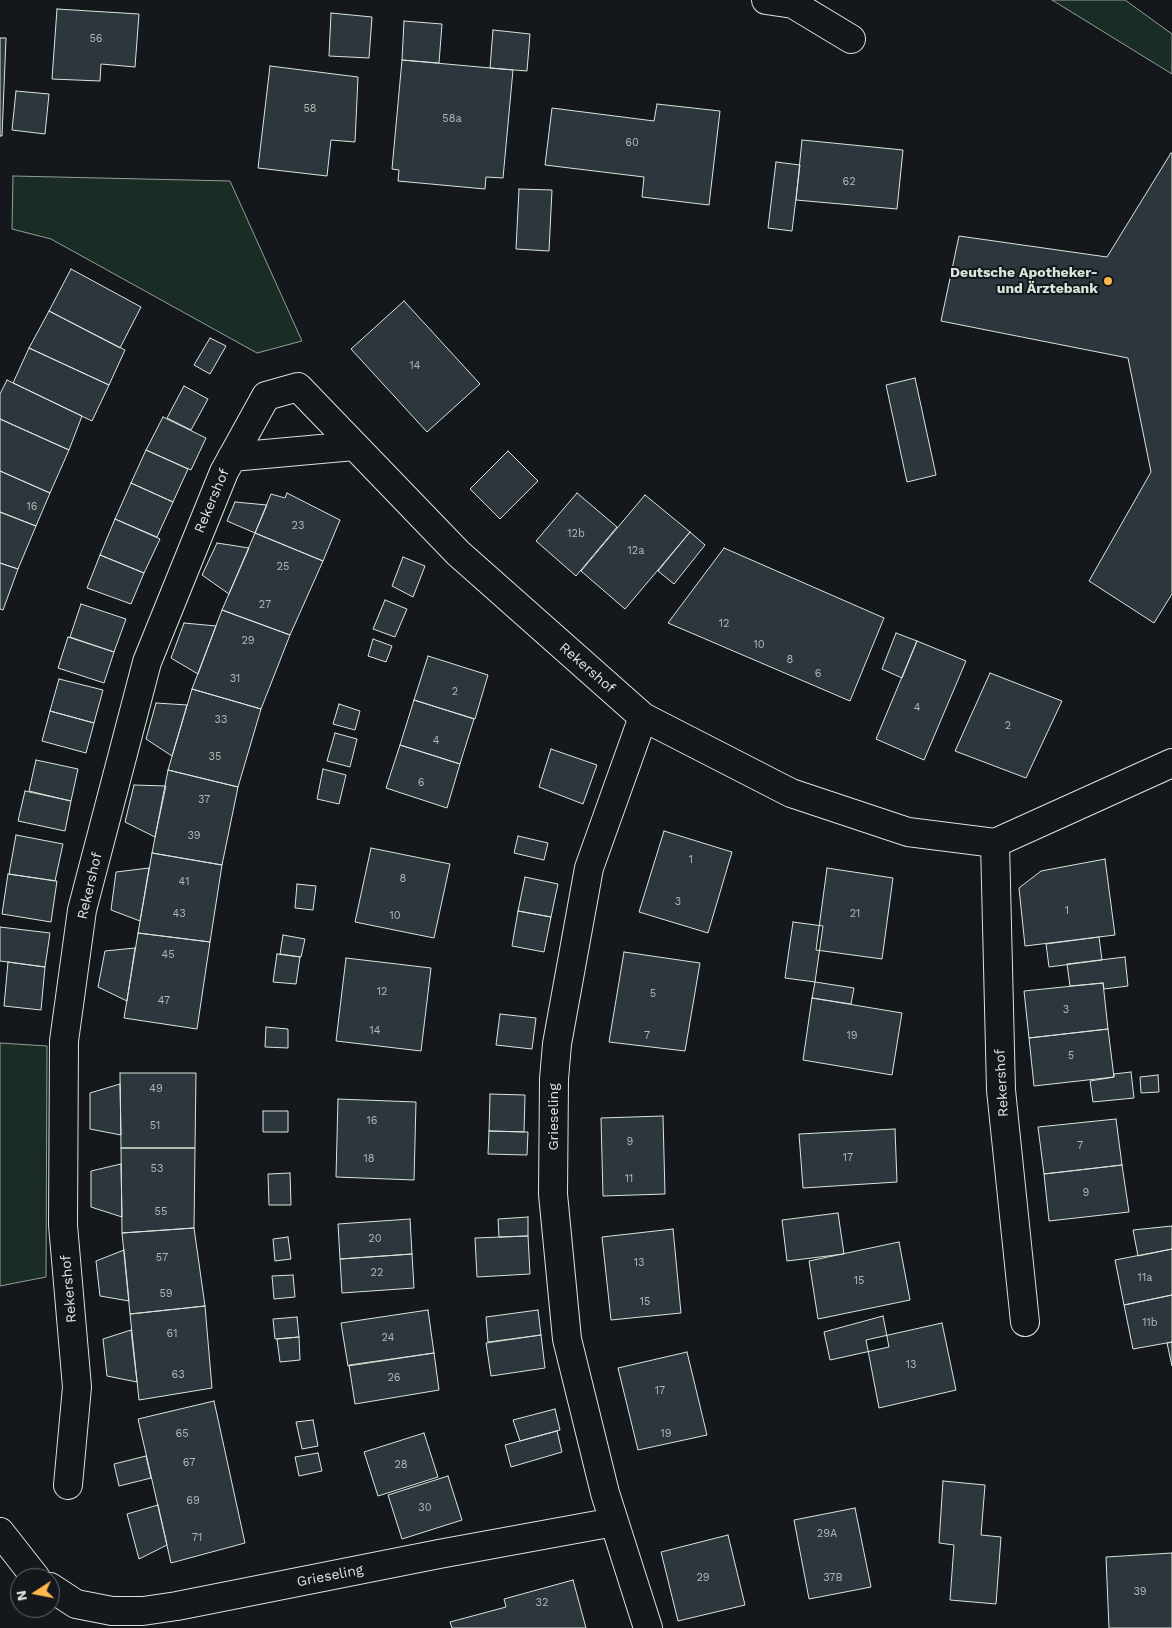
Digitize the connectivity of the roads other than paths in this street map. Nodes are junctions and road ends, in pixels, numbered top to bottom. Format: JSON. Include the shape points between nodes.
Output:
{"nodes":[{"id":1,"x":766,"y":0,"type":"edge"},
{"id":2,"x":851,"y":39,"type":"dead end"},
{"id":3,"x":354,"y":446,"type":"junction"},
{"id":4,"x":232,"y":457,"type":"junction"},
{"id":5,"x":643,"y":717,"type":"junction"},
{"id":6,"x":1172,"y":763,"type":"edge"},
{"id":7,"x":995,"y":843,"type":"junction"},
{"id":8,"x":1025,"y":1322,"type":"dead end"},
{"id":9,"x":68,"y":1485,"type":"dead end"},
{"id":10,"x":614,"y":1522,"type":"junction"},
{"id":11,"x":0,"y":1532,"type":"edge"},
{"id":12,"x":28,"y":1568,"type":"edge"},
{"id":13,"x":60,"y":1594,"type":"edge"},
{"id":14,"x":648,"y":1628,"type":"edge"}],
"edges":[{"from":1,"to":2,"type":"street","via":[[793,4]]},
{"from":3,"to":4,"type":"street"},
{"from":3,"to":4,"type":"street","name":"Rekershof","via":[[298,387],[266,396]]},
{"from":3,"to":5,"type":"street","name":"Rekershof","via":[[458,553]]},
{"from":4,"to":9,"type":"street","name":"Rekershof","via":[[147,662],[82,910],[64,1042],[63,1225],[77,1387]]},
{"from":5,"to":7,"type":"street","name":"Rekershof","via":[[791,793],[908,832]]},
{"from":5,"to":10,"type":"street","name":"Grieseling","via":[[589,868],[557,1044],[554,1079],[553,1194],[567,1339]]},
{"from":6,"to":7,"type":"street"},
{"from":7,"to":8,"type":"street","name":"Rekershof","via":[[1001,1090]]},
{"from":10,"to":13,"type":"street","name":"Grieseling","via":[[143,1611],[112,1611],[76,1604]]},
{"from":10,"to":14,"type":"street","name":"Grieseling"},
{"from":11,"to":12,"type":"street"}]}
